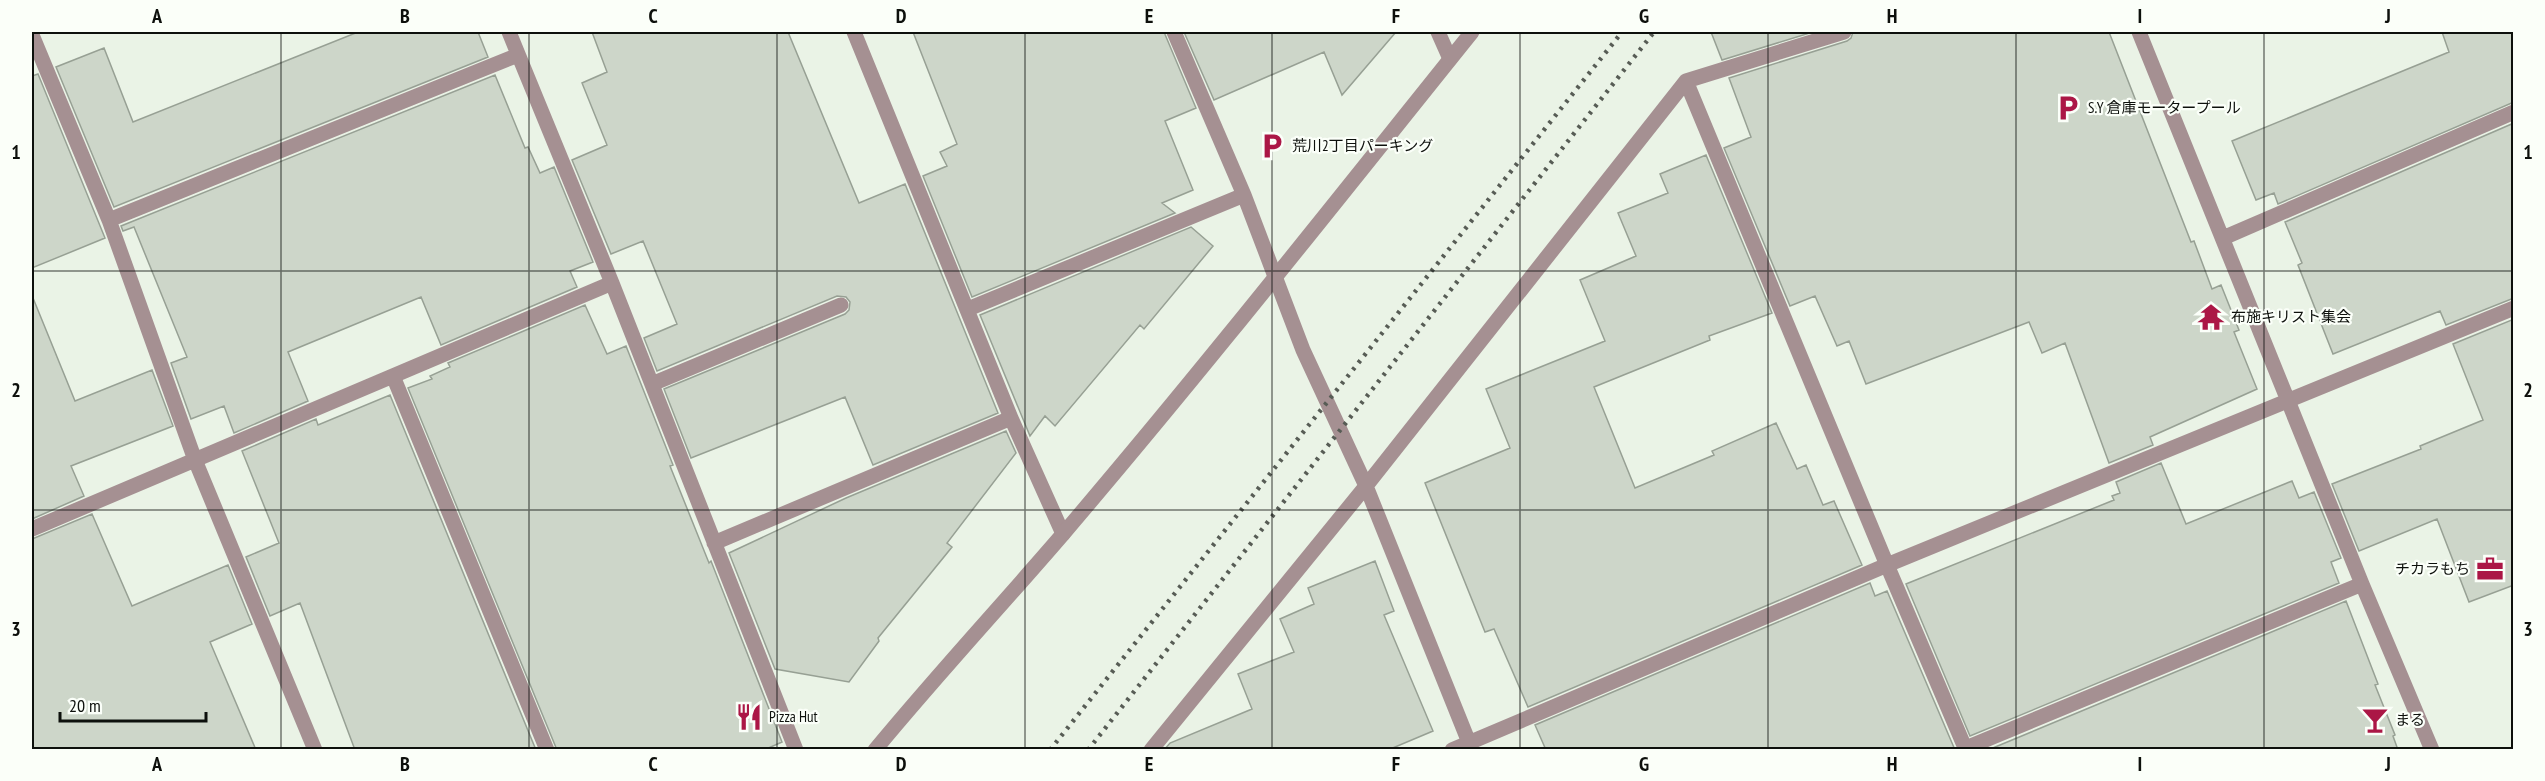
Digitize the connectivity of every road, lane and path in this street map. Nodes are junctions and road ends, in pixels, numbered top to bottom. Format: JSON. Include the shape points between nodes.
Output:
{"nodes":[{"id":1,"x":36,"y":32,"type":"edge"},
{"id":2,"x":509,"y":32,"type":"edge"},
{"id":3,"x":854,"y":32,"type":"edge"},
{"id":4,"x":1174,"y":32,"type":"edge"},
{"id":5,"x":1438,"y":32,"type":"edge"},
{"id":6,"x":1472,"y":32,"type":"edge"},
{"id":7,"x":1844,"y":32,"type":"edge"},
{"id":8,"x":2139,"y":32,"type":"edge"},
{"id":9,"x":32,"y":34,"type":"edge"},
{"id":10,"x":518,"y":55,"type":"junction"},
{"id":11,"x":1450,"y":59,"type":"junction"},
{"id":12,"x":1686,"y":81,"type":"junction"},
{"id":13,"x":2514,"y":112,"type":"edge"},
{"id":14,"x":1244,"y":195,"type":"junction"},
{"id":15,"x":109,"y":220,"type":"junction"},
{"id":16,"x":2223,"y":238,"type":"junction"},
{"id":17,"x":1276,"y":275,"type":"junction"},
{"id":18,"x":612,"y":283,"type":"junction"},
{"id":19,"x":841,"y":305,"type":"dead end"},
{"id":20,"x":2514,"y":308,"type":"edge"},
{"id":21,"x":968,"y":309,"type":"junction"},
{"id":22,"x":393,"y":376,"type":"junction"},
{"id":23,"x":652,"y":384,"type":"junction"},
{"id":24,"x":2289,"y":400,"type":"junction"},
{"id":25,"x":1011,"y":417,"type":"junction"},
{"id":26,"x":195,"y":460,"type":"junction"},
{"id":27,"x":1366,"y":486,"type":"junction"},
{"id":28,"x":32,"y":529,"type":"edge"},
{"id":29,"x":1063,"y":534,"type":"junction"},
{"id":30,"x":714,"y":543,"type":"junction"},
{"id":31,"x":1887,"y":565,"type":"junction"},
{"id":32,"x":2362,"y":584,"type":"junction"},
{"id":33,"x":1470,"y":746,"type":"edge"},
{"id":34,"x":1966,"y":749,"type":"edge"},
{"id":35,"x":315,"y":750,"type":"edge"},
{"id":36,"x":547,"y":750,"type":"edge"},
{"id":37,"x":796,"y":750,"type":"edge"},
{"id":38,"x":875,"y":750,"type":"edge"},
{"id":39,"x":1152,"y":750,"type":"edge"},
{"id":40,"x":1452,"y":750,"type":"edge"},
{"id":41,"x":2432,"y":750,"type":"edge"}],
"edges":[{"from":1,"to":9,"type":"street"},
{"from":2,"to":10,"type":"street"},
{"from":3,"to":21,"type":"street"},
{"from":4,"to":14,"type":"street"},
{"from":5,"to":11,"type":"street"},
{"from":6,"to":11,"type":"street"},
{"from":7,"to":12,"type":"street"},
{"from":8,"to":16,"type":"street"},
{"from":9,"to":15,"type":"street"},
{"from":10,"to":15,"type":"street"},
{"from":10,"to":18,"type":"street"},
{"from":11,"to":17,"type":"street"},
{"from":12,"to":27,"type":"street"},
{"from":12,"to":31,"type":"street"},
{"from":13,"to":16,"type":"street"},
{"from":14,"to":17,"type":"street"},
{"from":14,"to":21,"type":"street"},
{"from":15,"to":26,"type":"street"},
{"from":16,"to":24,"type":"street"},
{"from":17,"to":27,"type":"street","via":[[1303,350]]},
{"from":17,"to":29,"type":"street"},
{"from":18,"to":22,"type":"street"},
{"from":18,"to":23,"type":"street"},
{"from":19,"to":23,"type":"street"},
{"from":20,"to":24,"type":"street"},
{"from":21,"to":25,"type":"street"},
{"from":22,"to":26,"type":"street"},
{"from":22,"to":36,"type":"street"},
{"from":23,"to":30,"type":"street"},
{"from":24,"to":31,"type":"street"},
{"from":24,"to":32,"type":"street"},
{"from":25,"to":29,"type":"street"},
{"from":25,"to":30,"type":"street"},
{"from":26,"to":28,"type":"street"},
{"from":26,"to":35,"type":"street"},
{"from":27,"to":33,"type":"street"},
{"from":27,"to":39,"type":"street"},
{"from":29,"to":38,"type":"street"},
{"from":30,"to":37,"type":"street"},
{"from":31,"to":33,"type":"street"},
{"from":31,"to":34,"type":"street"},
{"from":32,"to":34,"type":"street"},
{"from":32,"to":41,"type":"street"},
{"from":33,"to":40,"type":"street"}]}
